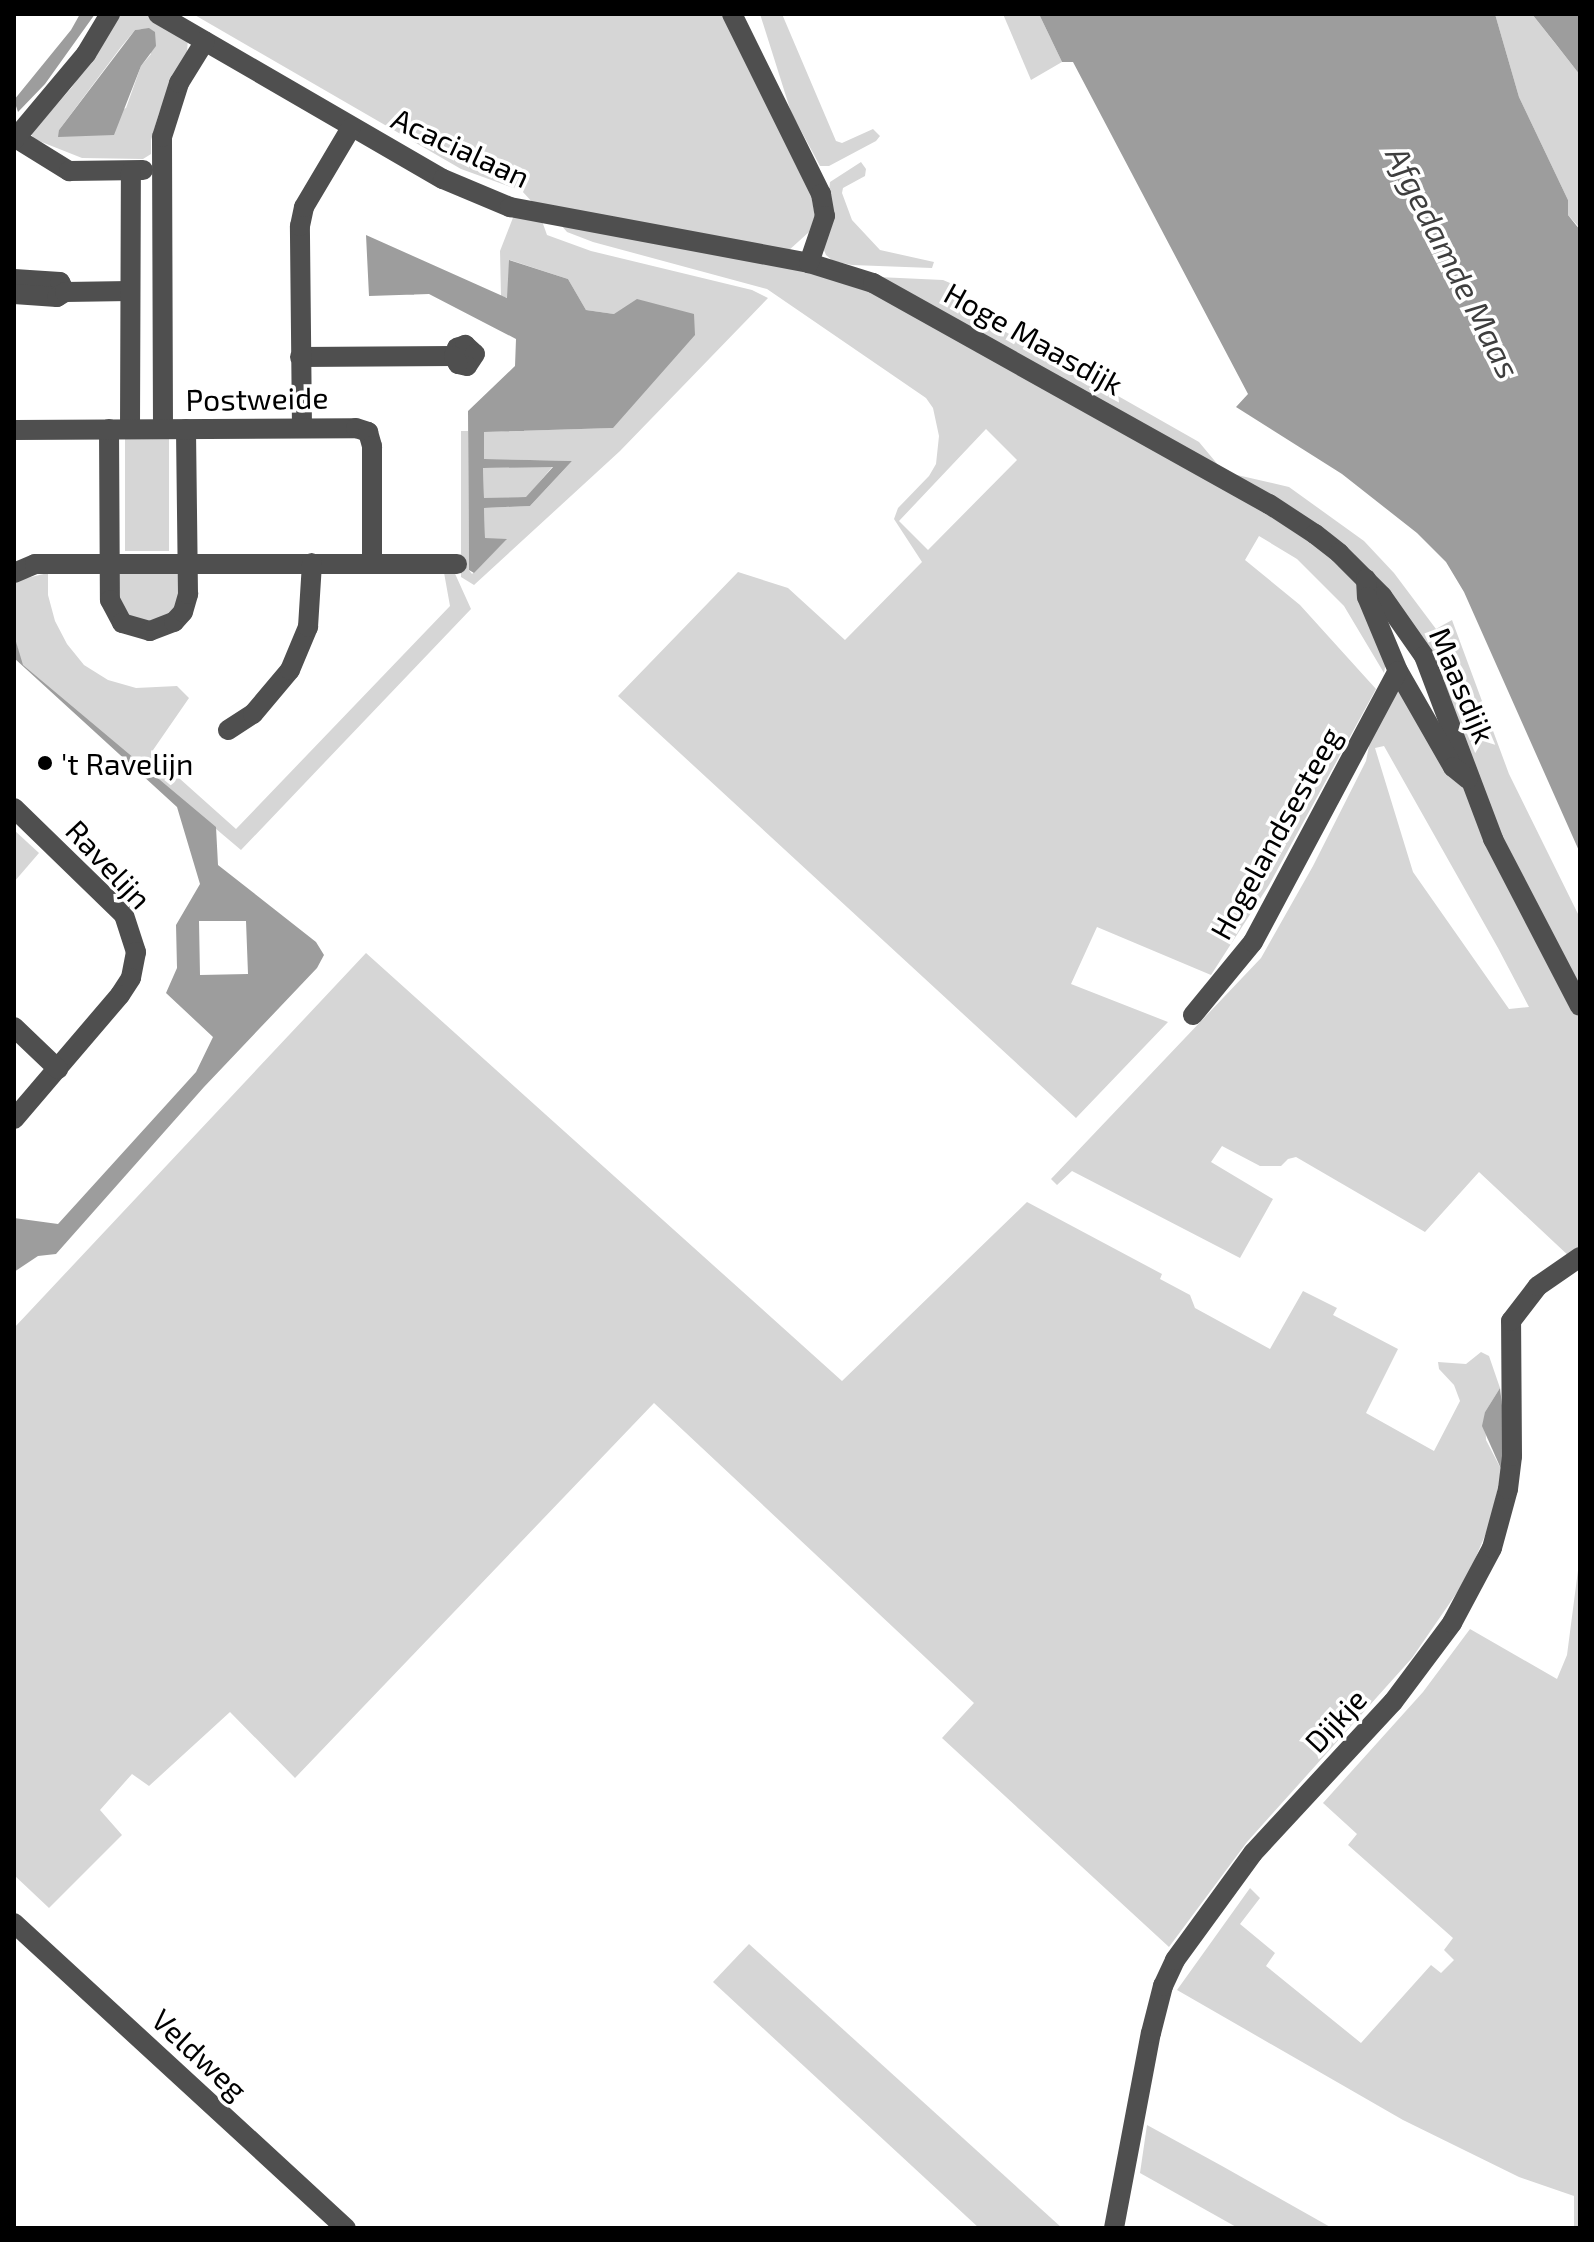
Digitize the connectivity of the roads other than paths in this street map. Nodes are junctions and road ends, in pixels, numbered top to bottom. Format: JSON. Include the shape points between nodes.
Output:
{"nodes":[{"id":1,"x":110,"y":14,"type":"edge"},
{"id":2,"x":158,"y":14,"type":"edge"},
{"id":3,"x":732,"y":14,"type":"edge"},
{"id":4,"x":205,"y":41,"type":"junction"},
{"id":5,"x":351,"y":128,"type":"junction"},
{"id":6,"x":14,"y":139,"type":"edge"},
{"id":7,"x":160,"y":160,"type":"junction"},
{"id":8,"x":131,"y":172,"type":"junction"},
{"id":9,"x":809,"y":263,"type":"junction"},
{"id":10,"x":161,"y":274,"type":"junction"},
{"id":11,"x":14,"y":279,"type":"edge"},
{"id":12,"x":130,"y":291,"type":"junction"},
{"id":13,"x":65,"y":292,"type":"junction"},
{"id":14,"x":14,"y":294,"type":"edge"},
{"id":15,"x":161,"y":306,"type":"junction"},
{"id":16,"x":454,"y":356,"type":"dead end"},
{"id":17,"x":300,"y":357,"type":"junction"},
{"id":18,"x":302,"y":428,"type":"junction"},
{"id":19,"x":109,"y":429,"type":"junction"},
{"id":20,"x":130,"y":429,"type":"junction"},
{"id":21,"x":163,"y":429,"type":"junction"},
{"id":22,"x":186,"y":429,"type":"junction"},
{"id":23,"x":14,"y":430,"type":"edge"},
{"id":24,"x":110,"y":563,"type":"junction"},
{"id":25,"x":188,"y":563,"type":"junction"},
{"id":26,"x":312,"y":563,"type":"junction"},
{"id":27,"x":372,"y":563,"type":"junction"},
{"id":28,"x":457,"y":564,"type":"dead end"},
{"id":29,"x":14,"y":573,"type":"edge"},
{"id":30,"x":1366,"y":579,"type":"junction"},
{"id":31,"x":1398,"y":671,"type":"junction"},
{"id":32,"x":228,"y":730,"type":"dead end"},
{"id":33,"x":1471,"y":781,"type":"junction"},
{"id":34,"x":14,"y":808,"type":"edge"},
{"id":35,"x":1580,"y":1006,"type":"edge"},
{"id":36,"x":1193,"y":1015,"type":"dead end"},
{"id":37,"x":14,"y":1027,"type":"edge"},
{"id":38,"x":58,"y":1069,"type":"junction"},
{"id":39,"x":14,"y":1119,"type":"edge"},
{"id":40,"x":1580,"y":1257,"type":"edge"},
{"id":41,"x":14,"y":1923,"type":"edge"},
{"id":42,"x":346,"y":2228,"type":"edge"},
{"id":43,"x":1114,"y":2228,"type":"edge"}],
"edges":[{"from":1,"to":6,"type":"street","via":[[86,54]]},
{"from":2,"to":4,"type":"street","name":"Acacialaan"},
{"from":3,"to":9,"type":"street","via":[[821,194],[825,216]]},
{"from":4,"to":5,"type":"street","name":"Acacialaan"},
{"from":4,"to":7,"type":"street","via":[[168,110]]},
{"from":5,"to":9,"type":"street","name":"Acacialaan","via":[[443,179],[510,207]]},
{"from":5,"to":17,"type":"street","via":[[304,207]]},
{"from":6,"to":8,"type":"street","via":[[69,171]]},
{"from":7,"to":8,"type":"street"},
{"from":7,"to":10,"type":"street"},
{"from":8,"to":12,"type":"street"},
{"from":9,"to":30,"type":"street","name":"Hoge Maasdijk","via":[[873,283],[1269,504],[1339,553]]},
{"from":10,"to":12,"type":"street"},
{"from":10,"to":15,"type":"street"},
{"from":11,"to":13,"type":"street","via":[[60,282]]},
{"from":12,"to":13,"type":"street"},
{"from":12,"to":15,"type":"street"},
{"from":12,"to":20,"type":"street"},
{"from":13,"to":14,"type":"street","via":[[57,297]]},
{"from":15,"to":21,"type":"street"},
{"from":16,"to":17,"type":"street"},
{"from":17,"to":18,"type":"street"},
{"from":18,"to":22,"type":"street","name":"Postweide"},
{"from":18,"to":27,"type":"street","name":"Postweide","via":[[368,432]]},
{"from":19,"to":20,"type":"street","name":"Postweide"},
{"from":19,"to":23,"type":"street","name":"Postweide"},
{"from":19,"to":24,"type":"street"},
{"from":20,"to":21,"type":"street","name":"Postweide"},
{"from":21,"to":22,"type":"street","name":"Postweide"},
{"from":22,"to":25,"type":"street"},
{"from":24,"to":25,"type":"street"},
{"from":24,"to":25,"type":"street","via":[[112,608],[122,623],[150,631],[166,627],[183,612]]},
{"from":24,"to":29,"type":"street","via":[[35,564]]},
{"from":25,"to":26,"type":"street"},
{"from":26,"to":27,"type":"street"},
{"from":26,"to":32,"type":"street","via":[[308,627],[290,670],[253,714]]},
{"from":27,"to":28,"type":"street"},
{"from":30,"to":31,"type":"street","via":[[1367,597]]},
{"from":30,"to":33,"type":"street","name":"Maasdijk","via":[[1424,656]]},
{"from":31,"to":33,"type":"street","name":"Maasdijk","via":[[1453,767]]},
{"from":31,"to":36,"type":"street","name":"Hogelandsesteeg","via":[[1253,942]]},
{"from":33,"to":35,"type":"street","name":"Maasdijk","via":[[1493,839]]},
{"from":34,"to":38,"type":"street","name":"Ravelijn","via":[[124,915],[135,939],[131,978]]},
{"from":37,"to":38,"type":"street"},
{"from":38,"to":39,"type":"street","name":"Ravelijn"},
{"from":40,"to":43,"type":"street","name":"Dijkje","via":[[1538,1286],[1511,1321],[1508,1489],[1492,1548],[1452,1623],[1393,1702],[1253,1853],[1175,1960],[1151,2033]]},
{"from":41,"to":42,"type":"street","name":"Veldweg"}]}
